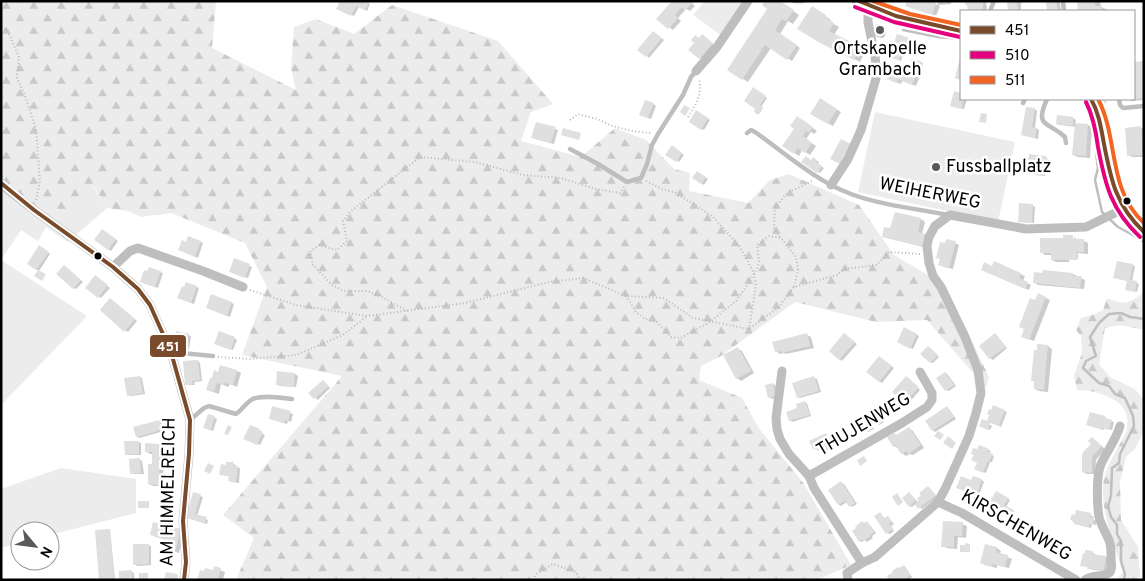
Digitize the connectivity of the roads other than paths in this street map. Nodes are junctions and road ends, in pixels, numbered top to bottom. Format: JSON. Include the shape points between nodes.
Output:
{"nodes":[{"id":1,"x":748,"y":1,"type":"edge"},
{"id":2,"x":794,"y":1,"type":"edge"},
{"id":3,"x":803,"y":1,"type":"edge"},
{"id":4,"x":870,"y":5,"type":"edge"},
{"id":5,"x":960,"y":31,"type":"edge"},
{"id":6,"x":696,"y":72,"type":"joint"},
{"id":7,"x":1047,"y":100,"type":"edge"},
{"id":8,"x":1092,"y":100,"type":"edge"},
{"id":9,"x":1120,"y":100,"type":"edge"},
{"id":10,"x":1144,"y":106,"type":"edge"},
{"id":11,"x":747,"y":133,"type":"dead end"},
{"id":12,"x":1066,"y":143,"type":"dead end"},
{"id":13,"x":570,"y":149,"type":"dead end"},
{"id":14,"x":1,"y":183,"type":"edge"},
{"id":15,"x":831,"y":185,"type":"junction"},
{"id":16,"x":1123,"y":209,"type":"junction"},
{"id":17,"x":950,"y":215,"type":"junction"},
{"id":18,"x":1144,"y":232,"type":"edge"},
{"id":19,"x":113,"y":267,"type":"junction"},
{"id":20,"x":243,"y":287,"type":"road end"},
{"id":21,"x":171,"y":352,"type":"junction"},
{"id":22,"x":212,"y":356,"type":"road end"},
{"id":23,"x":782,"y":371,"type":"dead end"},
{"id":24,"x":920,"y":372,"type":"dead end"},
{"id":25,"x":292,"y":399,"type":"dead end"},
{"id":26,"x":190,"y":420,"type":"junction"},
{"id":27,"x":1120,"y":426,"type":"dead end"},
{"id":28,"x":809,"y":476,"type":"junction"},
{"id":29,"x":938,"y":502,"type":"junction"},
{"id":30,"x":862,"y":563,"type":"junction"},
{"id":31,"x":184,"y":580,"type":"edge"},
{"id":32,"x":848,"y":580,"type":"edge"},
{"id":33,"x":1076,"y":580,"type":"edge"},
{"id":34,"x":1085,"y":580,"type":"edge"}],
"edges":[{"from":1,"to":6,"type":"street","via":[[718,47]]},
{"from":2,"to":3,"type":"lane"},
{"from":4,"to":5,"type":"main road","via":[[910,21]]},
{"from":4,"to":15,"type":"street","via":[[868,22],[877,75],[861,130]]},
{"from":6,"to":13,"type":"lane","via":[[652,145],[641,178],[627,182]]},
{"from":7,"to":12,"type":"lane","via":[[1041,119],[1066,137]]},
{"from":8,"to":16,"type":"main road","via":[[1098,112],[1112,182]]},
{"from":9,"to":10,"type":"lane","via":[[1124,108]]},
{"from":11,"to":15,"type":"lane","name":"WEIHERWEG","via":[[752,130]]},
{"from":14,"to":19,"type":"street","name":"AM HIMMELREICH"},
{"from":15,"to":17,"type":"lane","name":"WEIHERWEG","via":[[875,201]]},
{"from":16,"to":17,"type":"street","name":"WEIHERWEG","via":[[1086,227],[1026,229]]},
{"from":16,"to":18,"type":"main road"},
{"from":17,"to":29,"type":"street","via":[[935,226],[927,254],[933,276],[978,370],[981,388],[969,436]]},
{"from":19,"to":20,"type":"street","via":[[138,248]]},
{"from":19,"to":21,"type":"street","name":"AM HIMMELREICH","via":[[138,289],[150,305]]},
{"from":21,"to":22,"type":"lane"},
{"from":21,"to":26,"type":"street","name":"AM HIMMELREICH"},
{"from":23,"to":28,"type":"street","via":[[777,430],[789,454]]},
{"from":24,"to":28,"type":"street","name":"THUJENWEG","via":[[932,392],[932,400],[927,407]]},
{"from":25,"to":26,"type":"lane","via":[[259,397],[236,414],[209,406]]},
{"from":26,"to":31,"type":"street","name":"AM HIMMELREICH","via":[[183,521]]},
{"from":27,"to":34,"type":"street","name":"KIRSCHENWEG","via":[[1101,464],[1097,500],[1099,518],[1110,543],[1112,565],[1108,574],[1089,576]]},
{"from":28,"to":30,"type":"street"},
{"from":29,"to":30,"type":"street","via":[[874,557]]},
{"from":29,"to":33,"type":"street","name":"KIRSCHENWEG","via":[[962,512]]},
{"from":30,"to":32,"type":"street","via":[[848,573]]}]}
